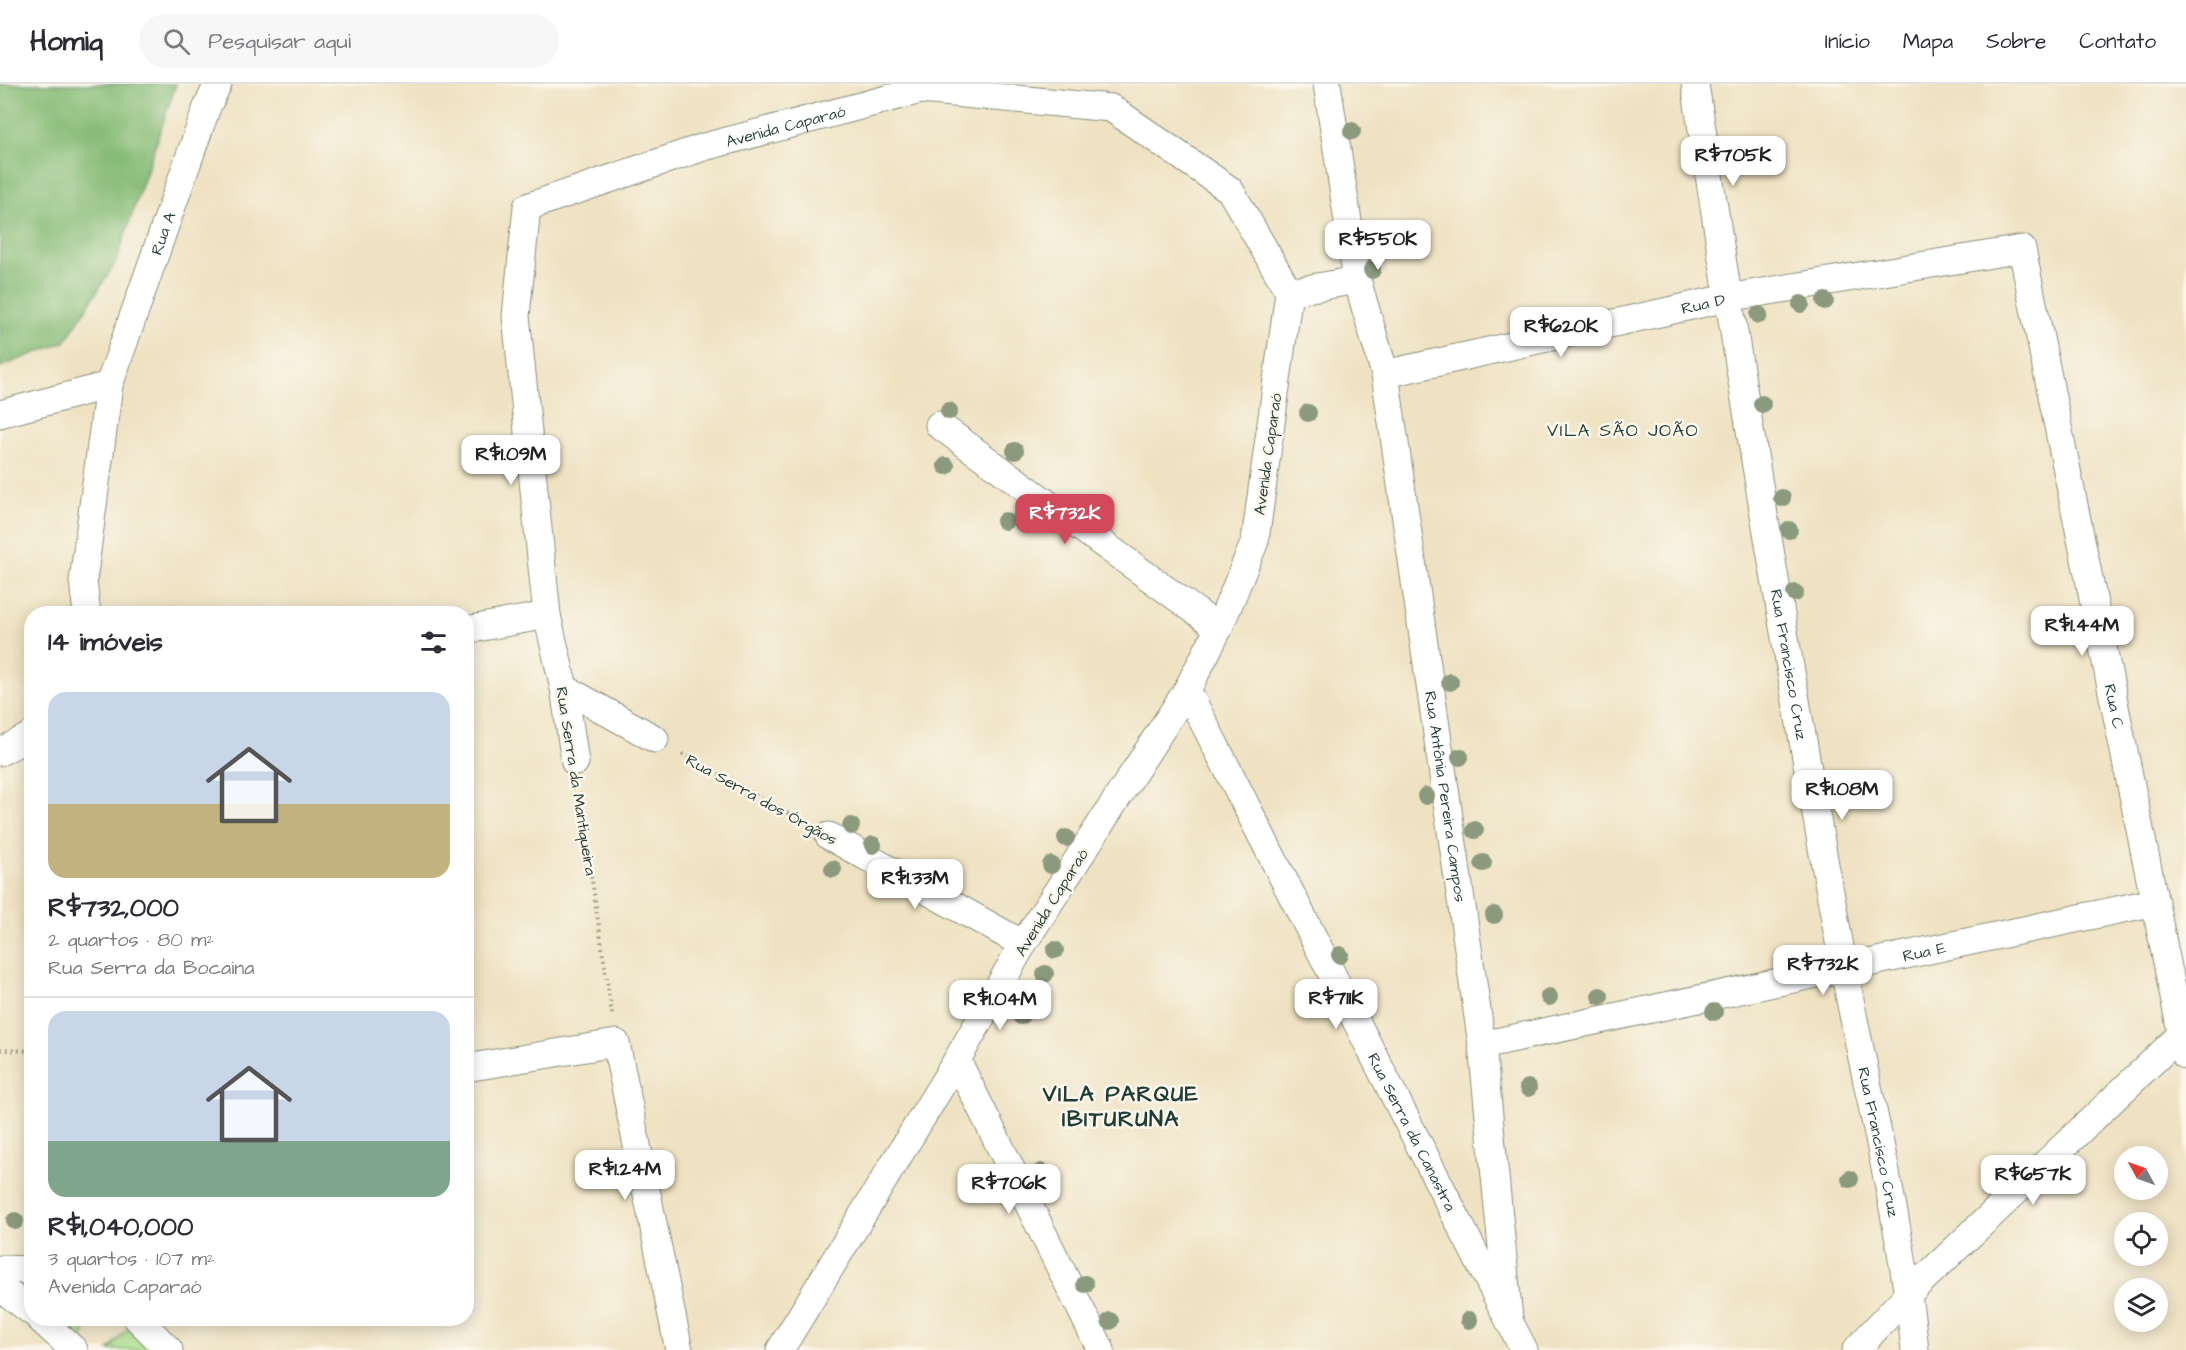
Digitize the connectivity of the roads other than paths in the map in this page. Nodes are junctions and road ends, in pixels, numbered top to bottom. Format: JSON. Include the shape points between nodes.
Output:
{"nodes":[{"id":1,"x":218,"y":84,"type":"edge"},
{"id":2,"x":1327,"y":84,"type":"edge"},
{"id":3,"x":1695,"y":84,"type":"edge"},
{"id":4,"x":920,"y":87,"type":"edge"},
{"id":5,"x":527,"y":207,"type":"joint"},
{"id":6,"x":2022,"y":249,"type":"joint"},
{"id":7,"x":1357,"y":280,"type":"junction"},
{"id":8,"x":1288,"y":292,"type":"junction"},
{"id":9,"x":1727,"y":298,"type":"junction"},
{"id":10,"x":1385,"y":374,"type":"junction"},
{"id":11,"x":109,"y":385,"type":"junction"},
{"id":12,"x":0,"y":414,"type":"edge"},
{"id":13,"x":939,"y":425,"type":"dead end"},
{"id":14,"x":86,"y":606,"type":"edge"},
{"id":15,"x":547,"y":615,"type":"junction"},
{"id":16,"x":1219,"y":628,"type":"junction"},
{"id":17,"x":474,"y":629,"type":"edge"},
{"id":18,"x":564,"y":688,"type":"junction"},
{"id":19,"x":1187,"y":690,"type":"junction"},
{"id":20,"x":24,"y":739,"type":"edge"},
{"id":21,"x":655,"y":739,"type":"road end"},
{"id":22,"x":0,"y":752,"type":"edge"},
{"id":23,"x":575,"y":762,"type":"road end"},
{"id":24,"x":829,"y":836,"type":"road end"},
{"id":25,"x":2155,"y":902,"type":"junction"},
{"id":26,"x":1023,"y":944,"type":"junction"},
{"id":27,"x":1844,"y":969,"type":"junction"},
{"id":28,"x":1482,"y":1045,"type":"junction"},
{"id":29,"x":2184,"y":1045,"type":"edge"},
{"id":30,"x":957,"y":1060,"type":"junction"},
{"id":31,"x":474,"y":1067,"type":"edge"},
{"id":32,"x":0,"y":1269,"type":"edge"},
{"id":33,"x":24,"y":1270,"type":"edge"},
{"id":34,"x":0,"y":1287,"type":"edge"},
{"id":35,"x":1909,"y":1293,"type":"junction"},
{"id":36,"x":24,"y":1306,"type":"edge"},
{"id":37,"x":1509,"y":1318,"type":"junction"},
{"id":38,"x":48,"y":1326,"type":"edge"},
{"id":39,"x":144,"y":1326,"type":"edge"},
{"id":40,"x":74,"y":1350,"type":"edge"},
{"id":41,"x":170,"y":1350,"type":"edge"},
{"id":42,"x":679,"y":1350,"type":"edge"},
{"id":43,"x":780,"y":1350,"type":"edge"},
{"id":44,"x":1101,"y":1350,"type":"edge"},
{"id":45,"x":1524,"y":1350,"type":"edge"},
{"id":46,"x":1856,"y":1350,"type":"edge"},
{"id":47,"x":1915,"y":1350,"type":"edge"}],
"edges":[{"from":1,"to":11,"type":"street","name":"Rua A"},
{"from":2,"to":7,"type":"street","name":"Rua Antônia Pereira Campos"},
{"from":3,"to":9,"type":"street","name":"Rua Francisco Cruz"},
{"from":4,"to":5,"type":"street","name":"Avenida Caparaó","via":[[704,147]]},
{"from":4,"to":8,"type":"street","name":"Avenida Caparaó","via":[[1112,108],[1230,190]]},
{"from":5,"to":15,"type":"street","name":"Rua Serra da Mantiqueira","via":[[516,316]]},
{"from":6,"to":9,"type":"street","name":"Rua D"},
{"from":6,"to":25,"type":"street","name":"Rua C"},
{"from":7,"to":8,"type":"street"},
{"from":7,"to":10,"type":"street","name":"Rua Antônia Pereira Campos"},
{"from":8,"to":16,"type":"street","name":"Avenida Caparaó","via":[[1256,541]]},
{"from":9,"to":10,"type":"street","name":"Rua D"},
{"from":9,"to":27,"type":"street","name":"Rua Francisco Cruz"},
{"from":10,"to":28,"type":"street","name":"Rua Antônia Pereira Campos"},
{"from":11,"to":12,"type":"street"},
{"from":11,"to":14,"type":"street","name":"Rua A","via":[[83,581]]},
{"from":13,"to":16,"type":"street"},
{"from":15,"to":17,"type":"street"},
{"from":15,"to":18,"type":"street","name":"Rua Serra da Mantiqueira"},
{"from":16,"to":19,"type":"street","name":"Avenida Caparaó"},
{"from":18,"to":21,"type":"street"},
{"from":18,"to":23,"type":"street","name":"Rua Serra da Mantiqueira"},
{"from":19,"to":26,"type":"street","name":"Avenida Caparaó"},
{"from":19,"to":37,"type":"street","name":"Rua Serra da Canastra"},
{"from":20,"to":22,"type":"street"},
{"from":24,"to":26,"type":"street","name":"Rua Serra dos Órgãos"},
{"from":25,"to":27,"type":"street","name":"Rua E"},
{"from":25,"to":29,"type":"street","name":"Rua C"},
{"from":26,"to":30,"type":"street","name":"Avenida Caparaó"},
{"from":27,"to":28,"type":"street","name":"Rua E"},
{"from":27,"to":35,"type":"street","name":"Rua Francisco Cruz"},
{"from":28,"to":37,"type":"street","name":"Rua Antônia Pereira Campos"},
{"from":29,"to":35,"type":"street"},
{"from":30,"to":43,"type":"street","name":"Avenida Caparaó"},
{"from":30,"to":44,"type":"street"},
{"from":31,"to":42,"type":"street","via":[[616,1043]]},
{"from":32,"to":33,"type":"street"},
{"from":34,"to":36,"type":"street"},
{"from":35,"to":46,"type":"street"},
{"from":35,"to":47,"type":"street","name":"Rua Francisco Cruz"},
{"from":37,"to":45,"type":"street","name":"Rua Serra da Canastra"},
{"from":38,"to":40,"type":"street"},
{"from":39,"to":41,"type":"street"}]}
